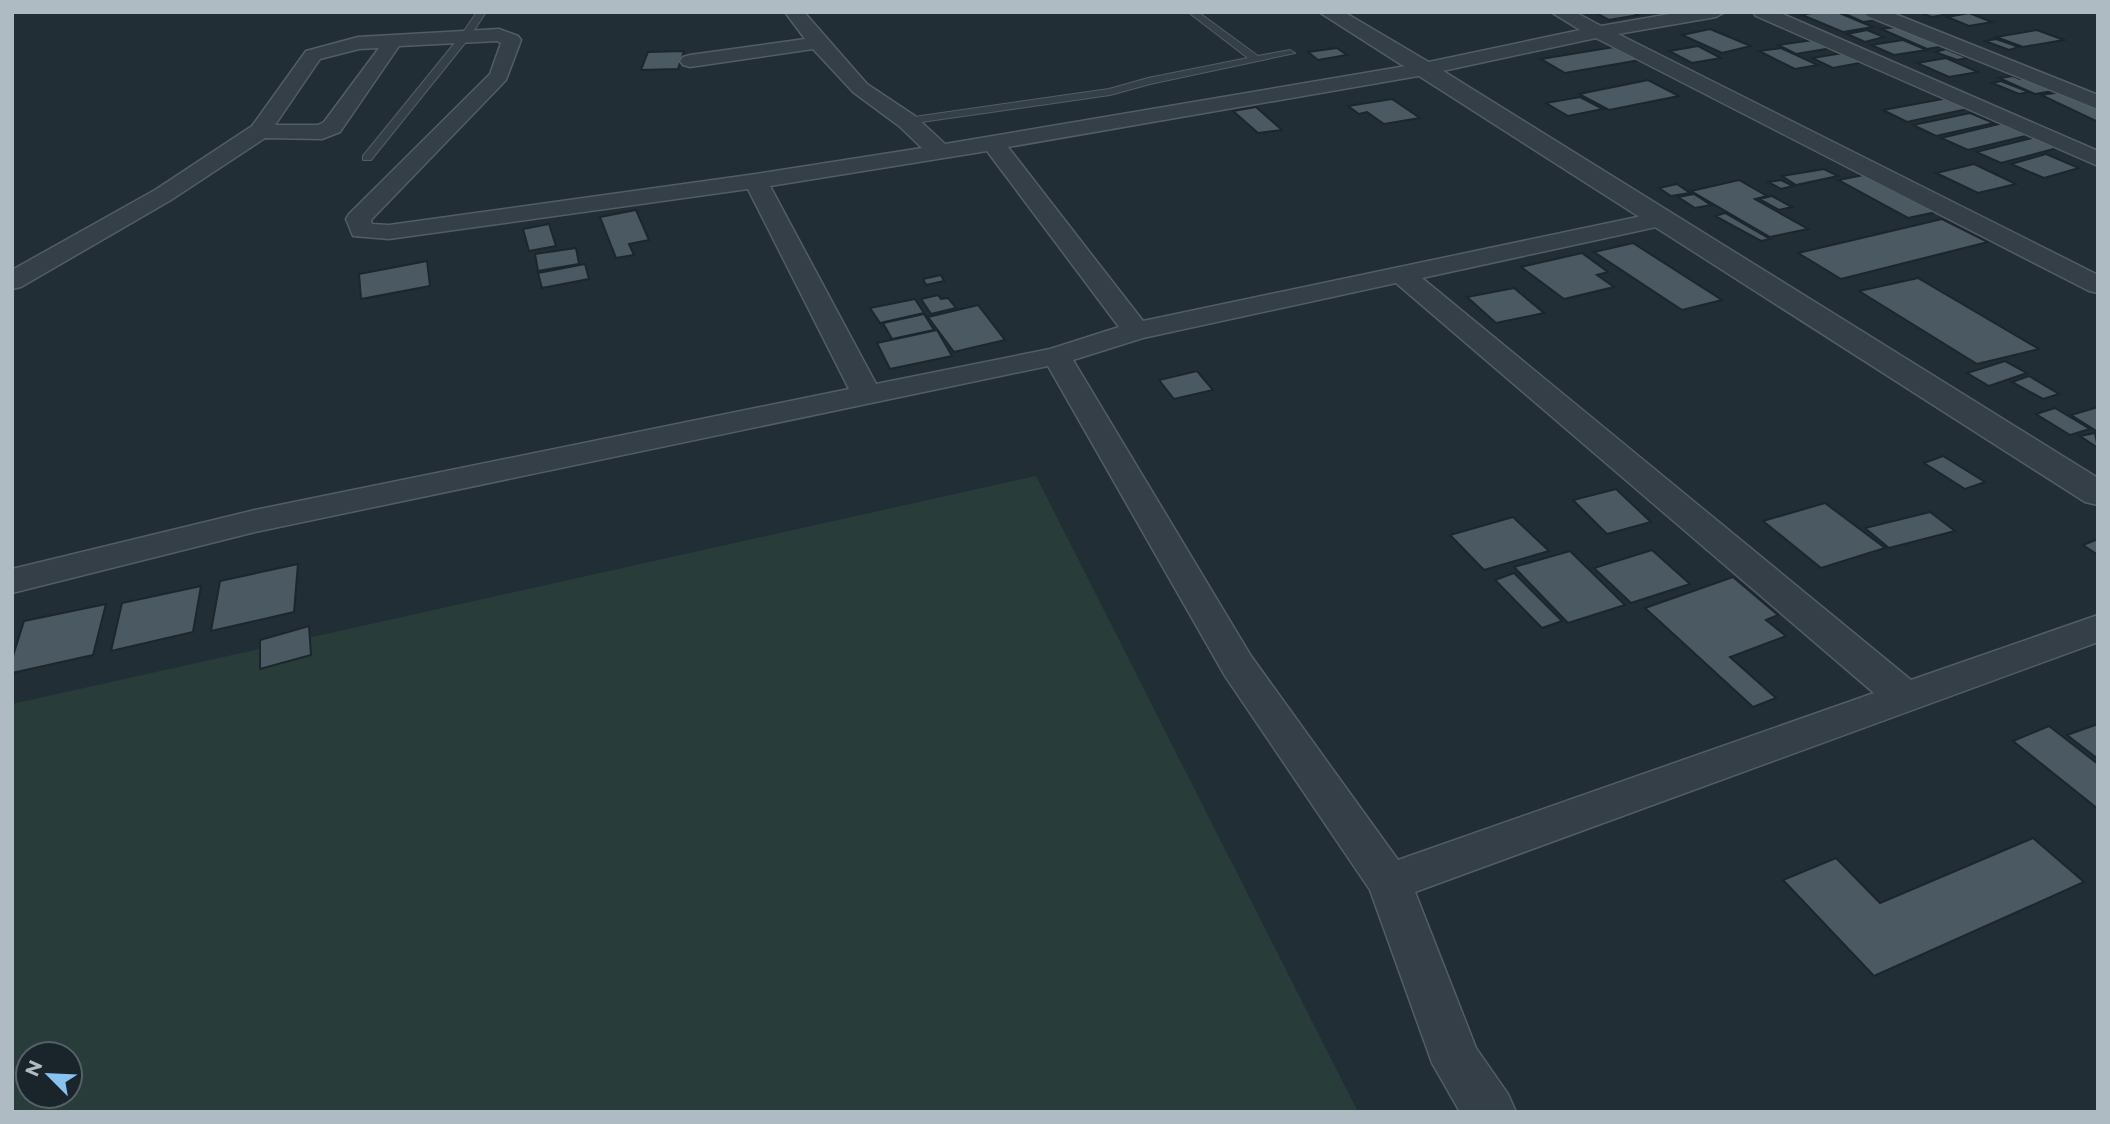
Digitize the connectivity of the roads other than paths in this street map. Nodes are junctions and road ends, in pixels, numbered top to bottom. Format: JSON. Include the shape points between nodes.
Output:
{"nodes":[{"id":1,"x":482,"y":12,"type":"edge"},
{"id":2,"x":794,"y":12,"type":"edge"},
{"id":3,"x":1192,"y":12,"type":"edge"},
{"id":4,"x":1329,"y":12,"type":"edge"},
{"id":5,"x":1560,"y":12,"type":"edge"},
{"id":6,"x":1716,"y":12,"type":"edge"},
{"id":7,"x":1762,"y":12,"type":"edge"},
{"id":8,"x":1873,"y":12,"type":"edge"},
{"id":9,"x":1596,"y":32,"type":"junction"},
{"id":10,"x":466,"y":36,"type":"junction"},
{"id":11,"x":394,"y":40,"type":"junction"},
{"id":12,"x":818,"y":43,"type":"junction"},
{"id":13,"x":1290,"y":53,"type":"dead end"},
{"id":14,"x":1255,"y":60,"type":"junction"},
{"id":15,"x":690,"y":61,"type":"dead end"},
{"id":16,"x":1424,"y":69,"type":"junction"},
{"id":17,"x":2098,"y":103,"type":"edge"},
{"id":18,"x":907,"y":121,"type":"junction"},
{"id":19,"x":260,"y":131,"type":"junction"},
{"id":20,"x":993,"y":143,"type":"junction"},
{"id":21,"x":940,"y":152,"type":"junction"},
{"id":22,"x":367,"y":158,"type":"dead end"},
{"id":23,"x":2098,"y":159,"type":"edge"},
{"id":24,"x":756,"y":181,"type":"junction"},
{"id":25,"x":1661,"y":219,"type":"junction"},
{"id":26,"x":1401,"y":274,"type":"junction"},
{"id":27,"x":12,"y":281,"type":"edge"},
{"id":28,"x":2098,"y":285,"type":"edge"},
{"id":29,"x":1136,"y":331,"type":"junction"},
{"id":30,"x":1056,"y":356,"type":"junction"},
{"id":31,"x":867,"y":395,"type":"junction"},
{"id":32,"x":2098,"y":494,"type":"edge"},
{"id":33,"x":12,"y":581,"type":"edge"},
{"id":34,"x":2098,"y":628,"type":"edge"},
{"id":35,"x":1905,"y":697,"type":"junction"},
{"id":36,"x":1389,"y":882,"type":"junction"},
{"id":37,"x":1490,"y":1112,"type":"edge"}],
"edges":[{"from":1,"to":10,"type":"lane"},
{"from":2,"to":12,"type":"street"},
{"from":3,"to":14,"type":"lane"},
{"from":4,"to":16,"type":"street"},
{"from":5,"to":9,"type":"street"},
{"from":6,"to":9,"type":"street"},
{"from":7,"to":23,"type":"street"},
{"from":8,"to":17,"type":"street"},
{"from":9,"to":16,"type":"street"},
{"from":9,"to":28,"type":"street"},
{"from":10,"to":11,"type":"street"},
{"from":10,"to":22,"type":"lane"},
{"from":10,"to":24,"type":"street","via":[[499,35],[511,40],[499,76],[369,206],[358,219],[362,231],[389,232]]},
{"from":11,"to":19,"type":"street","via":[[358,43],[313,55]]},
{"from":11,"to":19,"type":"street","via":[[332,127],[321,132]]},
{"from":12,"to":15,"type":"street"},
{"from":12,"to":18,"type":"street","via":[[860,88]]},
{"from":13,"to":14,"type":"lane"},
{"from":14,"to":18,"type":"lane","via":[[1110,92]]},
{"from":16,"to":20,"type":"street"},
{"from":16,"to":25,"type":"street"},
{"from":18,"to":21,"type":"street"},
{"from":19,"to":27,"type":"street","via":[[163,195]]},
{"from":20,"to":21,"type":"street"},
{"from":20,"to":29,"type":"street"},
{"from":21,"to":24,"type":"street"},
{"from":24,"to":31,"type":"street"},
{"from":25,"to":26,"type":"street"},
{"from":25,"to":32,"type":"street"},
{"from":26,"to":29,"type":"street"},
{"from":26,"to":35,"type":"street"},
{"from":29,"to":30,"type":"street"},
{"from":30,"to":31,"type":"street"},
{"from":30,"to":36,"type":"street","via":[[1238,666]]},
{"from":31,"to":33,"type":"street","via":[[255,521]]},
{"from":34,"to":35,"type":"street"},
{"from":35,"to":36,"type":"street"},
{"from":36,"to":37,"type":"street","via":[[1457,1063]]}]}
